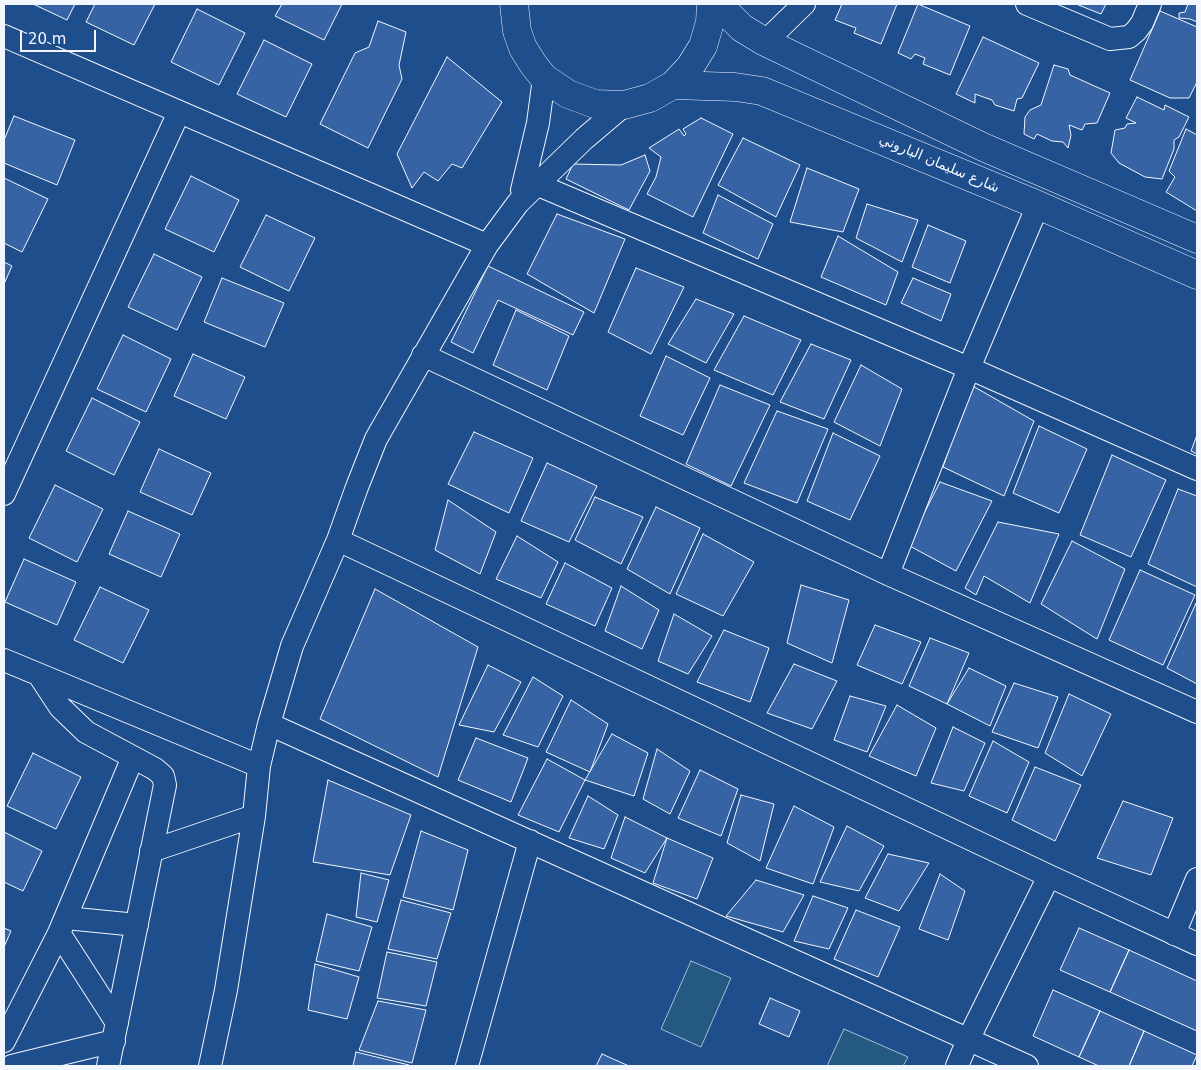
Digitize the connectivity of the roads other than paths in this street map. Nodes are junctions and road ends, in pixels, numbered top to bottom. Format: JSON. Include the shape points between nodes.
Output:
{"nodes":[{"id":1,"x":514,"y":4,"type":"edge"},
{"id":2,"x":711,"y":4,"type":"edge"},
{"id":3,"x":718,"y":4,"type":"edge"},
{"id":4,"x":804,"y":4,"type":"edge"},
{"id":5,"x":1027,"y":4,"type":"edge"},
{"id":6,"x":1150,"y":4,"type":"edge"},
{"id":7,"x":4,"y":36,"type":"edge"},
{"id":8,"x":766,"y":42,"type":"junction"},
{"id":9,"x":544,"y":78,"type":"junction"},
{"id":10,"x":673,"y":85,"type":"junction"},
{"id":11,"x":624,"y":104,"type":"junction"},
{"id":12,"x":179,"y":112,"type":"junction"},
{"id":13,"x":531,"y":180,"type":"junction"},
{"id":14,"x":1038,"y":205,"type":"junction"},
{"id":15,"x":1197,"y":239,"type":"edge"},
{"id":16,"x":487,"y":245,"type":"junction"},
{"id":17,"x":1197,"y":275,"type":"edge"},
{"id":18,"x":423,"y":355,"type":"junction"},
{"id":19,"x":969,"y":368,"type":"junction"},
{"id":20,"x":1197,"y":469,"type":"edge"},
{"id":21,"x":4,"y":494,"type":"edge"},
{"id":22,"x":338,"y":540,"type":"junction"},
{"id":23,"x":888,"y":574,"type":"junction"},
{"id":24,"x":4,"y":660,"type":"edge"},
{"id":25,"x":38,"y":675,"type":"junction"},
{"id":26,"x":1197,"y":712,"type":"edge"},
{"id":27,"x":269,"y":724,"type":"junction"},
{"id":28,"x":133,"y":757,"type":"junction"},
{"id":29,"x":259,"y":766,"type":"junction"},
{"id":30,"x":254,"y":816,"type":"junction"},
{"id":31,"x":530,"y":841,"type":"junction"},
{"id":32,"x":151,"y":851,"type":"junction"},
{"id":33,"x":1049,"y":876,"type":"junction"},
{"id":34,"x":1197,"y":879,"type":"edge"},
{"id":35,"x":137,"y":924,"type":"junction"},
{"id":36,"x":63,"y":926,"type":"junction"},
{"id":37,"x":1174,"y":934,"type":"junction"},
{"id":38,"x":1197,"y":944,"type":"edge"},
{"id":39,"x":116,"y":1032,"type":"junction"},
{"id":40,"x":968,"y":1040,"type":"junction"},
{"id":41,"x":4,"y":1041,"type":"edge"},
{"id":42,"x":12,"y":1066,"type":"edge"},
{"id":43,"x":108,"y":1066,"type":"edge"},
{"id":44,"x":210,"y":1066,"type":"edge"},
{"id":45,"x":466,"y":1066,"type":"edge"},
{"id":46,"x":958,"y":1066,"type":"edge"},
{"id":47,"x":1027,"y":1066,"type":"edge"}],
"edges":[{"from":1,"to":9,"type":"street","via":[[523,48]]},
{"from":2,"to":10,"type":"street","via":[[703,46],[690,68]]},
{"from":3,"to":8,"type":"street","via":[[742,28]]},
{"from":4,"to":8,"type":"street"},
{"from":5,"to":6,"type":"street","via":[[1110,39],[1129,37],[1136,31]]},
{"from":7,"to":12,"type":"street"},
{"from":8,"to":15,"type":"street","via":[[982,147]]},
{"from":9,"to":11,"type":"street","via":[[568,94],[595,104]]},
{"from":9,"to":13,"type":"street"},
{"from":10,"to":11,"type":"street","via":[[650,98]]},
{"from":10,"to":14,"type":"street","name":"شارع سليمان الباروني","via":[[762,91]]},
{"from":11,"to":13,"type":"street"},
{"from":12,"to":16,"type":"street"},
{"from":12,"to":21,"type":"street"},
{"from":13,"to":16,"type":"street"},
{"from":13,"to":19,"type":"street"},
{"from":14,"to":17,"type":"street","name":"شارع سليمان الباروني"},
{"from":14,"to":19,"type":"street"},
{"from":16,"to":18,"type":"street"},
{"from":18,"to":22,"type":"street","via":[[376,439]]},
{"from":18,"to":23,"type":"street"},
{"from":19,"to":20,"type":"street"},
{"from":19,"to":23,"type":"street"},
{"from":22,"to":27,"type":"street","via":[[292,646]]},
{"from":22,"to":33,"type":"street"},
{"from":23,"to":26,"type":"street"},
{"from":24,"to":25,"type":"street"},
{"from":25,"to":28,"type":"street","via":[[60,707],[86,732]]},
{"from":25,"to":29,"type":"street"},
{"from":27,"to":29,"type":"street"},
{"from":27,"to":31,"type":"street"},
{"from":28,"to":32,"type":"street","via":[[155,769],[163,776],[165,785]]},
{"from":28,"to":36,"type":"street"},
{"from":29,"to":30,"type":"street"},
{"from":30,"to":32,"type":"street"},
{"from":30,"to":44,"type":"street","via":[[226,990]]},
{"from":31,"to":40,"type":"street"},
{"from":31,"to":45,"type":"street"},
{"from":32,"to":35,"type":"street"},
{"from":33,"to":37,"type":"street"},
{"from":33,"to":40,"type":"street"},
{"from":34,"to":37,"type":"street"},
{"from":35,"to":36,"type":"street"},
{"from":35,"to":39,"type":"street"},
{"from":36,"to":39,"type":"street"},
{"from":36,"to":41,"type":"street"},
{"from":37,"to":38,"type":"street"},
{"from":39,"to":42,"type":"street"},
{"from":39,"to":43,"type":"street"},
{"from":40,"to":46,"type":"street"},
{"from":40,"to":47,"type":"street"}]}
